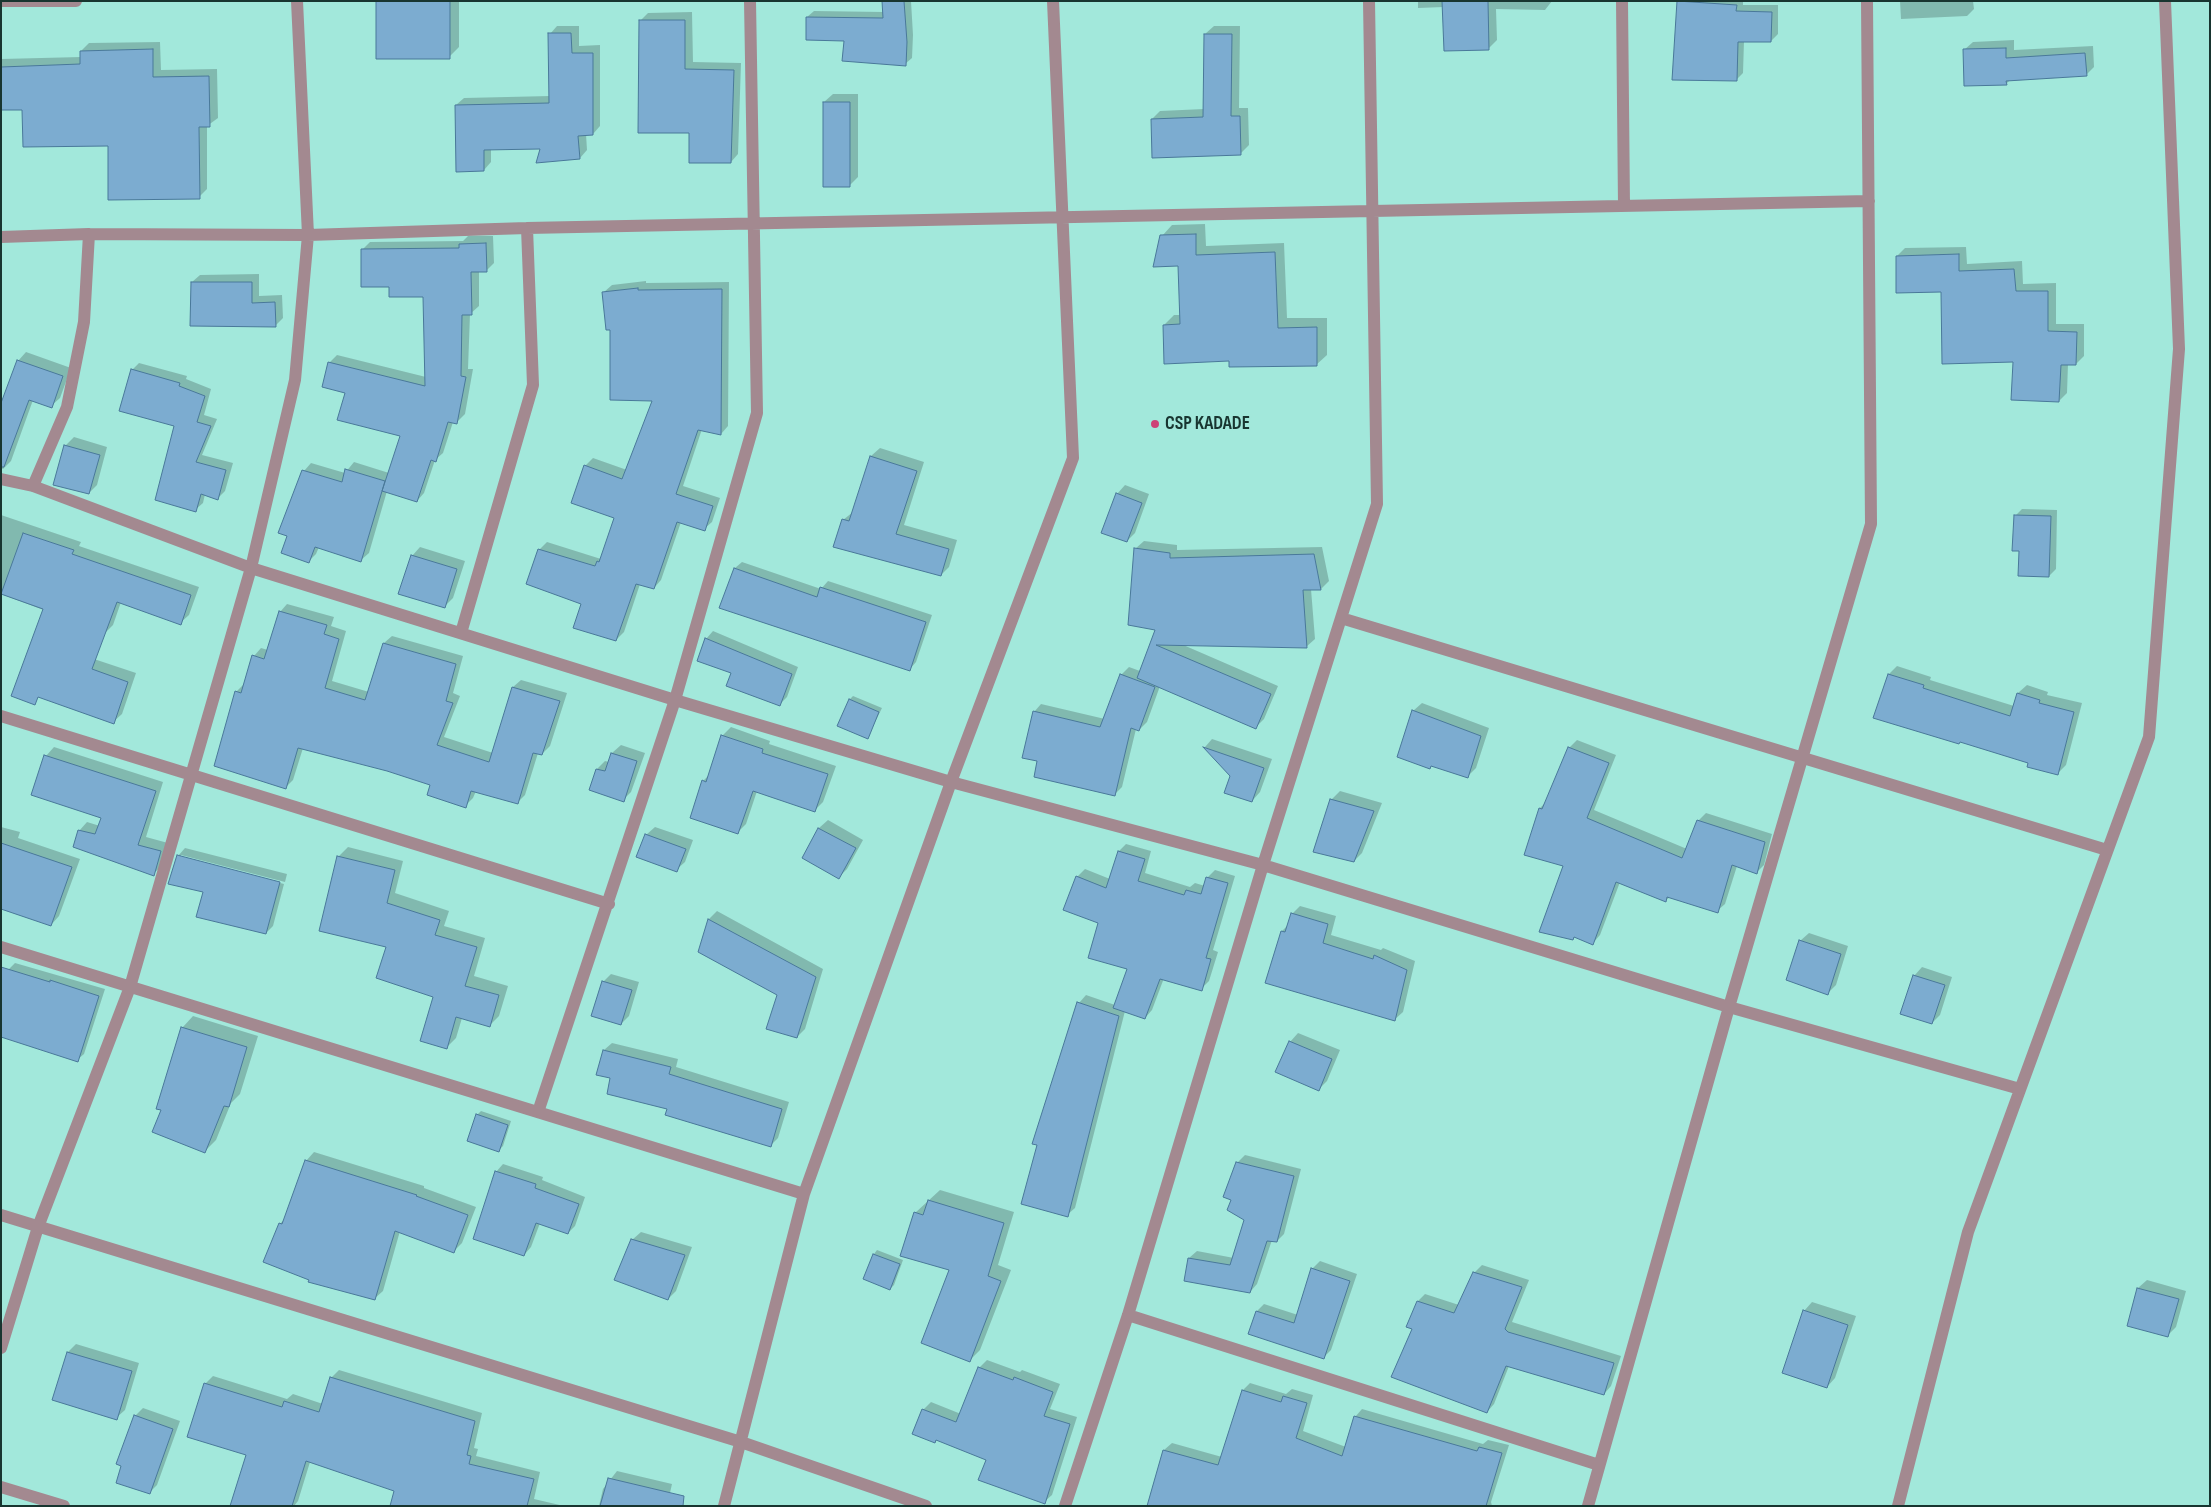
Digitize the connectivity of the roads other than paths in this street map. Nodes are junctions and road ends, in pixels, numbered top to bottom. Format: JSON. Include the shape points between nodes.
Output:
{"nodes":[{"id":1,"x":2,"y":1,"type":"edge"},
{"id":2,"x":297,"y":1,"type":"edge"},
{"id":3,"x":750,"y":1,"type":"edge"},
{"id":4,"x":1053,"y":1,"type":"edge"},
{"id":5,"x":1369,"y":1,"type":"edge"},
{"id":6,"x":1622,"y":1,"type":"edge"},
{"id":7,"x":1867,"y":1,"type":"edge"},
{"id":8,"x":2165,"y":1,"type":"edge"},
{"id":9,"x":69,"y":2,"type":"edge"},
{"id":10,"x":1869,"y":201,"type":"junction"},
{"id":11,"x":1624,"y":206,"type":"junction"},
{"id":12,"x":1372,"y":210,"type":"junction"},
{"id":13,"x":1062,"y":217,"type":"junction"},
{"id":14,"x":754,"y":223,"type":"junction"},
{"id":15,"x":527,"y":228,"type":"junction"},
{"id":16,"x":89,"y":234,"type":"junction"},
{"id":17,"x":308,"y":234,"type":"junction"},
{"id":18,"x":1,"y":236,"type":"edge"},
{"id":19,"x":1,"y":478,"type":"edge"},
{"id":20,"x":33,"y":486,"type":"junction"},
{"id":21,"x":251,"y":568,"type":"junction"},
{"id":22,"x":1341,"y":618,"type":"junction"},
{"id":23,"x":461,"y":633,"type":"junction"},
{"id":24,"x":675,"y":700,"type":"junction"},
{"id":25,"x":1,"y":716,"type":"edge"},
{"id":26,"x":1802,"y":757,"type":"junction"},
{"id":27,"x":193,"y":776,"type":"junction"},
{"id":28,"x":951,"y":782,"type":"junction"},
{"id":29,"x":2107,"y":850,"type":"junction"},
{"id":30,"x":1264,"y":865,"type":"junction"},
{"id":31,"x":609,"y":904,"type":"junction"},
{"id":32,"x":1,"y":947,"type":"edge"},
{"id":33,"x":130,"y":986,"type":"junction"},
{"id":34,"x":1729,"y":1007,"type":"junction"},
{"id":35,"x":2020,"y":1088,"type":"junction"},
{"id":36,"x":538,"y":1112,"type":"junction"},
{"id":37,"x":804,"y":1194,"type":"junction"},
{"id":38,"x":1,"y":1215,"type":"edge"},
{"id":39,"x":38,"y":1227,"type":"junction"},
{"id":40,"x":1128,"y":1315,"type":"junction"},
{"id":41,"x":1,"y":1348,"type":"edge"},
{"id":42,"x":741,"y":1442,"type":"junction"},
{"id":43,"x":1599,"y":1465,"type":"junction"},
{"id":44,"x":1,"y":1487,"type":"edge"},
{"id":45,"x":64,"y":1506,"type":"edge"},
{"id":46,"x":724,"y":1506,"type":"edge"},
{"id":47,"x":926,"y":1506,"type":"edge"},
{"id":48,"x":1065,"y":1506,"type":"edge"},
{"id":49,"x":1588,"y":1506,"type":"edge"},
{"id":50,"x":1898,"y":1506,"type":"edge"}],
"edges":[{"from":1,"to":9,"type":"street"},
{"from":2,"to":17,"type":"street"},
{"from":3,"to":14,"type":"street"},
{"from":4,"to":13,"type":"street"},
{"from":5,"to":12,"type":"street"},
{"from":6,"to":11,"type":"street"},
{"from":7,"to":10,"type":"street"},
{"from":8,"to":29,"type":"street","via":[[2179,349],[2149,737]]},
{"from":10,"to":11,"type":"street"},
{"from":10,"to":26,"type":"street","via":[[1871,524]]},
{"from":11,"to":12,"type":"street"},
{"from":12,"to":13,"type":"street"},
{"from":12,"to":22,"type":"street","via":[[1377,504]]},
{"from":13,"to":14,"type":"street"},
{"from":13,"to":28,"type":"street","via":[[1073,458]]},
{"from":14,"to":15,"type":"street"},
{"from":14,"to":24,"type":"street","via":[[757,413]]},
{"from":15,"to":17,"type":"street"},
{"from":15,"to":23,"type":"street","via":[[533,385]]},
{"from":16,"to":17,"type":"street"},
{"from":16,"to":18,"type":"street"},
{"from":16,"to":20,"type":"street","via":[[84,322],[67,407]]},
{"from":17,"to":21,"type":"street","via":[[294,380]]},
{"from":19,"to":20,"type":"street"},
{"from":20,"to":21,"type":"street"},
{"from":21,"to":23,"type":"street"},
{"from":21,"to":27,"type":"street"},
{"from":22,"to":26,"type":"street"},
{"from":22,"to":30,"type":"street"},
{"from":23,"to":24,"type":"street"},
{"from":24,"to":28,"type":"street"},
{"from":24,"to":31,"type":"street"},
{"from":25,"to":27,"type":"street"},
{"from":26,"to":29,"type":"street"},
{"from":26,"to":34,"type":"street"},
{"from":27,"to":31,"type":"street"},
{"from":27,"to":33,"type":"street"},
{"from":28,"to":30,"type":"street"},
{"from":28,"to":37,"type":"street"},
{"from":29,"to":35,"type":"street"},
{"from":30,"to":34,"type":"street"},
{"from":30,"to":40,"type":"street"},
{"from":31,"to":36,"type":"street"},
{"from":32,"to":33,"type":"street"},
{"from":33,"to":36,"type":"street"},
{"from":33,"to":39,"type":"street"},
{"from":34,"to":35,"type":"street"},
{"from":34,"to":43,"type":"street"},
{"from":35,"to":50,"type":"street","via":[[1968,1232]]},
{"from":36,"to":37,"type":"street"},
{"from":37,"to":42,"type":"street"},
{"from":38,"to":39,"type":"street"},
{"from":39,"to":41,"type":"street"},
{"from":39,"to":42,"type":"street"},
{"from":40,"to":43,"type":"street"},
{"from":40,"to":48,"type":"street"},
{"from":42,"to":46,"type":"street"},
{"from":42,"to":47,"type":"street"},
{"from":43,"to":49,"type":"street"},
{"from":44,"to":45,"type":"street"}]}
